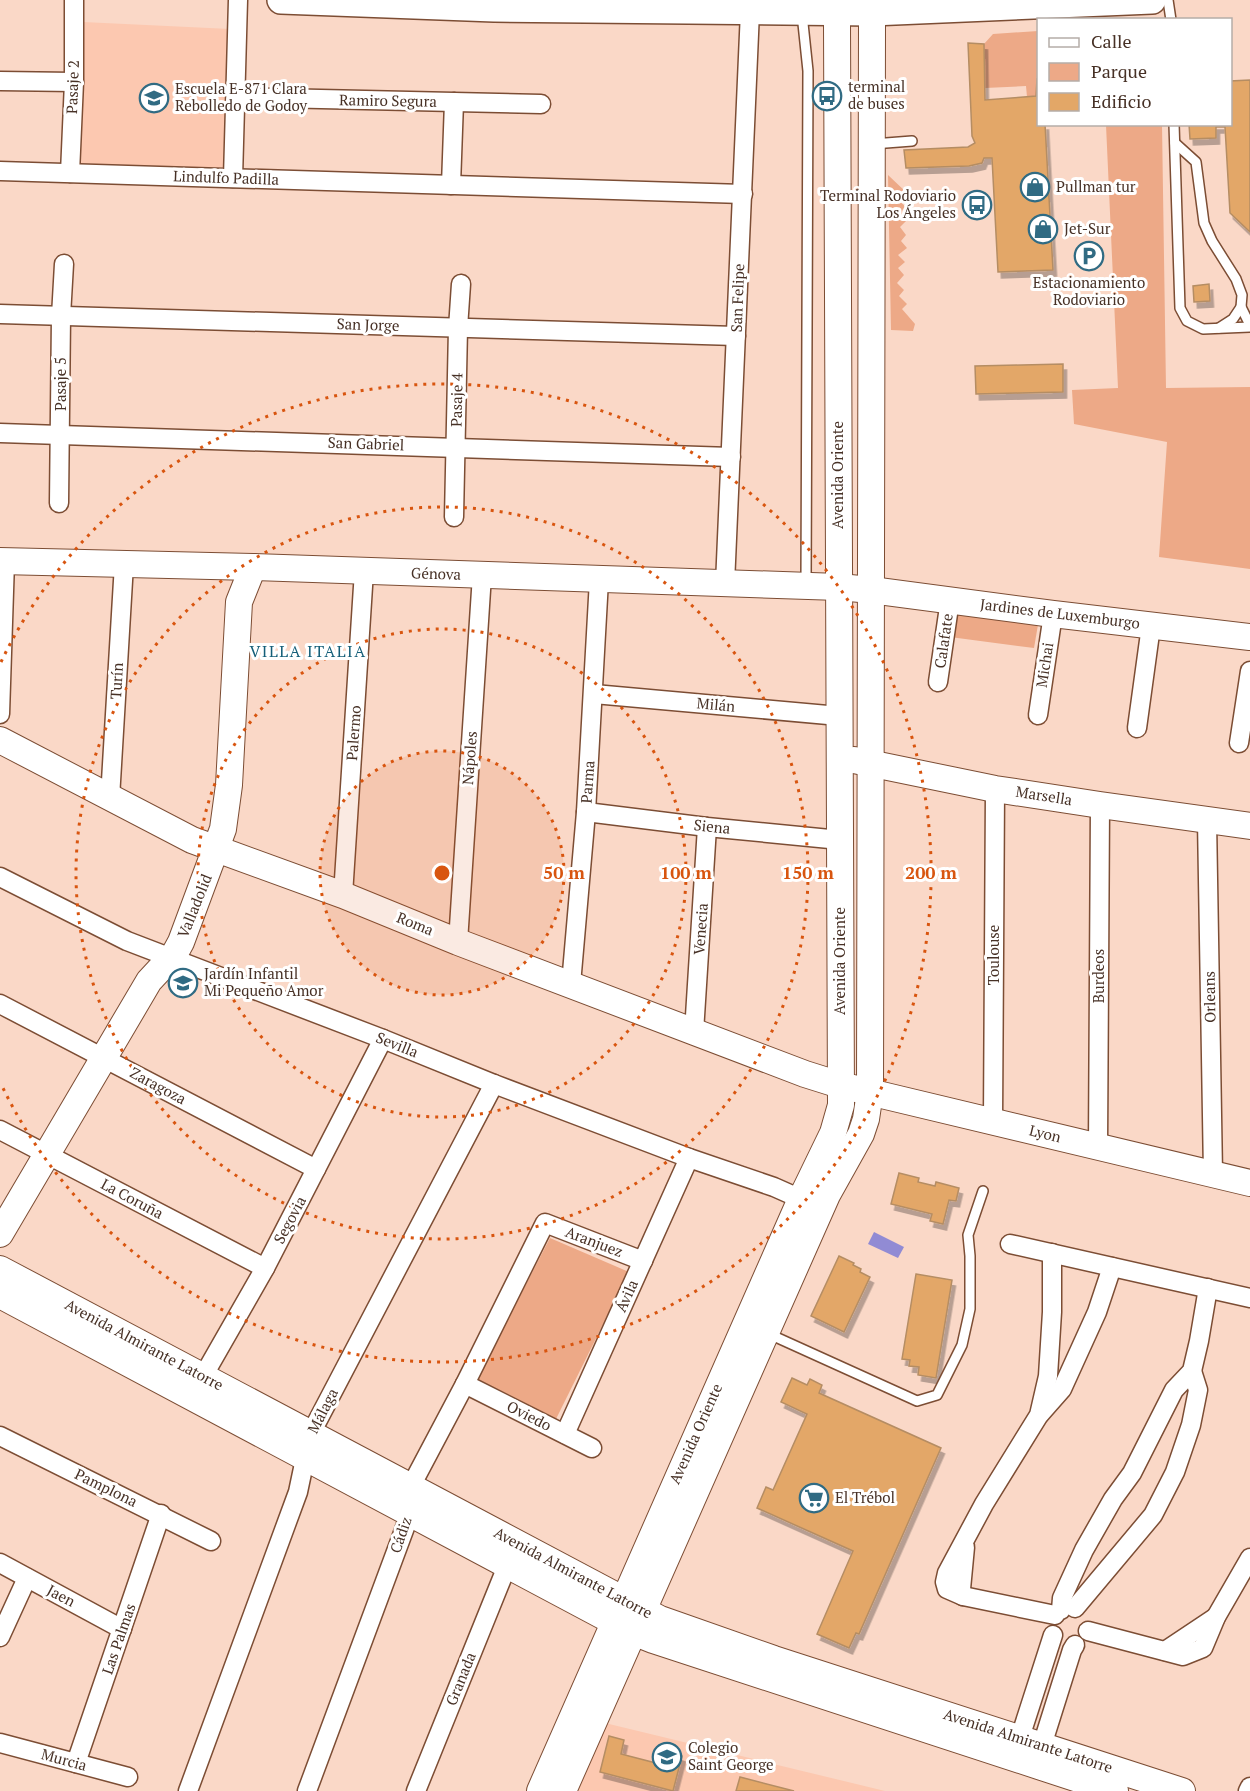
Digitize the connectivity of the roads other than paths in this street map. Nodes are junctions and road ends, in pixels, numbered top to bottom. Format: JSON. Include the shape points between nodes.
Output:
{"nodes":[{"id":1,"x":74,"y":0,"type":"edge"},
{"id":2,"x":238,"y":0,"type":"edge"},
{"id":3,"x":281,"y":0,"type":"edge"},
{"id":4,"x":1152,"y":0,"type":"edge"},
{"id":5,"x":1168,"y":0,"type":"edge"},
{"id":6,"x":842,"y":6,"type":"edge"},
{"id":7,"x":871,"y":6,"type":"edge"},
{"id":8,"x":750,"y":11,"type":"junction"},
{"id":9,"x":801,"y":12,"type":"junction"},
{"id":10,"x":1171,"y":18,"type":"edge"},
{"id":11,"x":0,"y":81,"type":"edge"},
{"id":12,"x":74,"y":82,"type":"junction"},
{"id":13,"x":236,"y":97,"type":"junction"},
{"id":14,"x":454,"y":102,"type":"junction"},
{"id":15,"x":540,"y":104,"type":"dead end"},
{"id":16,"x":1174,"y":126,"type":"edge"},
{"id":17,"x":912,"y":141,"type":"dead end"},
{"id":18,"x":1175,"y":142,"type":"junction"},
{"id":19,"x":872,"y":144,"type":"junction"},
{"id":20,"x":837,"y":148,"type":"junction"},
{"id":21,"x":0,"y":171,"type":"edge"},
{"id":22,"x":70,"y":173,"type":"junction"},
{"id":23,"x":233,"y":178,"type":"junction"},
{"id":24,"x":451,"y":185,"type":"junction"},
{"id":25,"x":742,"y":194,"type":"junction"},
{"id":26,"x":64,"y":264,"type":"dead end"},
{"id":27,"x":461,"y":284,"type":"dead end"},
{"id":28,"x":1241,"y":307,"type":"junction"},
{"id":29,"x":0,"y":314,"type":"edge"},
{"id":30,"x":61,"y":316,"type":"junction"},
{"id":31,"x":1250,"y":326,"type":"edge"},
{"id":32,"x":458,"y":328,"type":"junction"},
{"id":33,"x":1217,"y":330,"type":"junction"},
{"id":34,"x":736,"y":336,"type":"junction"},
{"id":35,"x":838,"y":338,"type":"junction"},
{"id":36,"x":871,"y":352,"type":"junction"},
{"id":37,"x":0,"y":433,"type":"edge"},
{"id":38,"x":61,"y":435,"type":"junction"},
{"id":39,"x":457,"y":447,"type":"junction"},
{"id":40,"x":731,"y":456,"type":"junction"},
{"id":41,"x":59,"y":503,"type":"dead end"},
{"id":42,"x":454,"y":516,"type":"dead end"},
{"id":43,"x":2,"y":561,"type":"edge"},
{"id":44,"x":124,"y":564,"type":"junction"},
{"id":45,"x":253,"y":567,"type":"junction"},
{"id":46,"x":364,"y":571,"type":"junction"},
{"id":47,"x":482,"y":575,"type":"junction"},
{"id":48,"x":599,"y":580,"type":"junction"},
{"id":49,"x":725,"y":584,"type":"junction"},
{"id":50,"x":806,"y":587,"type":"junction"},
{"id":51,"x":839,"y":587,"type":"junction"},
{"id":52,"x":871,"y":590,"type":"junction"},
{"id":53,"x":950,"y":600,"type":"junction"},
{"id":54,"x":1053,"y":614,"type":"junction"},
{"id":55,"x":1151,"y":626,"type":"junction"},
{"id":56,"x":1250,"y":637,"type":"edge"},
{"id":57,"x":1250,"y":671,"type":"edge"},
{"id":58,"x":938,"y":682,"type":"dead end"},
{"id":59,"x":594,"y":694,"type":"junction"},
{"id":60,"x":0,"y":714,"type":"edge"},
{"id":61,"x":839,"y":716,"type":"junction"},
{"id":62,"x":1038,"y":716,"type":"dead end"},
{"id":63,"x":1137,"y":728,"type":"dead end"},
{"id":64,"x":0,"y":740,"type":"edge"},
{"id":65,"x":1239,"y":743,"type":"dead end"},
{"id":66,"x":839,"y":759,"type":"junction"},
{"id":67,"x":871,"y":762,"type":"junction"},
{"id":68,"x":995,"y":789,"type":"junction"},
{"id":69,"x":110,"y":798,"type":"junction"},
{"id":70,"x":1100,"y":805,"type":"junction"},
{"id":71,"x":586,"y":812,"type":"junction"},
{"id":72,"x":1207,"y":820,"type":"junction"},
{"id":73,"x":1250,"y":826,"type":"edge"},
{"id":74,"x":707,"y":827,"type":"junction"},
{"id":75,"x":840,"y":840,"type":"junction"},
{"id":76,"x":217,"y":850,"type":"junction"},
{"id":77,"x":0,"y":877,"type":"edge"},
{"id":78,"x":343,"y":895,"type":"junction"},
{"id":79,"x":458,"y":942,"type":"junction"},
{"id":80,"x":170,"y":958,"type":"junction"},
{"id":81,"x":571,"y":984,"type":"junction"},
{"id":82,"x":0,"y":1004,"type":"edge"},
{"id":83,"x":694,"y":1032,"type":"junction"},
{"id":84,"x":383,"y":1039,"type":"junction"},
{"id":85,"x":103,"y":1058,"type":"junction"},
{"id":86,"x":494,"y":1084,"type":"junction"},
{"id":87,"x":840,"y":1085,"type":"junction"},
{"id":88,"x":870,"y":1092,"type":"junction"},
{"id":89,"x":993,"y":1121,"type":"junction"},
{"id":90,"x":0,"y":1130,"type":"edge"},
{"id":91,"x":1098,"y":1147,"type":"junction"},
{"id":92,"x":48,"y":1155,"type":"junction"},
{"id":93,"x":689,"y":1158,"type":"junction"},
{"id":94,"x":316,"y":1169,"type":"junction"},
{"id":95,"x":1212,"y":1174,"type":"junction"},
{"id":96,"x":1250,"y":1183,"type":"edge"},
{"id":97,"x":983,"y":1191,"type":"dead end"},
{"id":98,"x":801,"y":1199,"type":"junction"},
{"id":99,"x":545,"y":1223,"type":"joint"},
{"id":100,"x":0,"y":1234,"type":"edge"},
{"id":101,"x":1010,"y":1244,"type":"dead end"},
{"id":102,"x":1052,"y":1253,"type":"junction"},
{"id":103,"x":643,"y":1261,"type":"junction"},
{"id":104,"x":1112,"y":1267,"type":"junction"},
{"id":105,"x":265,"y":1268,"type":"junction"},
{"id":106,"x":0,"y":1269,"type":"edge"},
{"id":107,"x":1208,"y":1288,"type":"junction"},
{"id":108,"x":0,"y":1295,"type":"edge"},
{"id":109,"x":1250,"y":1298,"type":"edge"},
{"id":110,"x":765,"y":1333,"type":"junction"},
{"id":111,"x":1192,"y":1371,"type":"junction"},
{"id":112,"x":465,"y":1384,"type":"junction"},
{"id":113,"x":197,"y":1387,"type":"junction"},
{"id":114,"x":1039,"y":1415,"type":"junction"},
{"id":115,"x":565,"y":1434,"type":"junction"},
{"id":116,"x":0,"y":1436,"type":"edge"},
{"id":117,"x":307,"y":1446,"type":"junction"},
{"id":118,"x":592,"y":1448,"type":"dead end"},
{"id":119,"x":410,"y":1488,"type":"junction"},
{"id":120,"x":161,"y":1514,"type":"junction"},
{"id":121,"x":410,"y":1514,"type":"junction"},
{"id":122,"x":211,"y":1541,"type":"dead end"},
{"id":123,"x":1250,"y":1558,"type":"edge"},
{"id":124,"x":0,"y":1563,"type":"edge"},
{"id":125,"x":507,"y":1566,"type":"junction"},
{"id":126,"x":27,"y":1578,"type":"junction"},
{"id":127,"x":1064,"y":1611,"type":"junction"},
{"id":128,"x":628,"y":1616,"type":"junction"},
{"id":129,"x":2,"y":1626,"type":"edge"},
{"id":130,"x":122,"y":1629,"type":"junction"},
{"id":131,"x":1088,"y":1631,"type":"junction"},
{"id":132,"x":1053,"y":1635,"type":"junction"},
{"id":133,"x":1076,"y":1645,"type":"junction"},
{"id":134,"x":0,"y":1743,"type":"edge"},
{"id":135,"x":1028,"y":1752,"type":"junction"},
{"id":136,"x":76,"y":1762,"type":"junction"},
{"id":137,"x":128,"y":1777,"type":"dead end"},
{"id":138,"x":1250,"y":1787,"type":"edge"},
{"id":139,"x":188,"y":1791,"type":"edge"},
{"id":140,"x":307,"y":1791,"type":"edge"},
{"id":141,"x":416,"y":1791,"type":"edge"},
{"id":142,"x":540,"y":1791,"type":"edge"},
{"id":143,"x":563,"y":1791,"type":"edge"},
{"id":144,"x":1115,"y":1791,"type":"edge"},
{"id":145,"x":1182,"y":1791,"type":"edge"},
{"id":146,"x":1248,"y":1791,"type":"edge"}],
"edges":[{"from":1,"to":12,"type":"street","name":"Pasaje 2"},
{"from":2,"to":13,"type":"street"},
{"from":3,"to":8,"type":"main road","via":[[494,9]]},
{"from":4,"to":7,"type":"main road"},
{"from":5,"to":10,"type":"lane"},
{"from":6,"to":7,"type":"main road"},
{"from":6,"to":9,"type":"main road"},
{"from":6,"to":20,"type":"main road","name":"Avenida Oriente"},
{"from":7,"to":19,"type":"main road","name":"Avenida Oriente"},
{"from":8,"to":9,"type":"main road"},
{"from":8,"to":25,"type":"street","name":"San Felipe"},
{"from":9,"to":50,"type":"lane","via":[[808,71]]},
{"from":11,"to":12,"type":"street"},
{"from":12,"to":22,"type":"street","name":"Pasaje 2"},
{"from":13,"to":14,"type":"street","name":"Ramiro Segura"},
{"from":13,"to":23,"type":"street"},
{"from":14,"to":15,"type":"street","name":"Ramiro Segura"},
{"from":14,"to":24,"type":"street"},
{"from":16,"to":18,"type":"lane"},
{"from":17,"to":19,"type":"lane"},
{"from":18,"to":28,"type":"lane","via":[[1196,162],[1204,223],[1236,279],[1242,295]]},
{"from":18,"to":33,"type":"lane","via":[[1180,308],[1187,321],[1203,329]]},
{"from":19,"to":20,"type":"main road"},
{"from":19,"to":36,"type":"main road","name":"Avenida Oriente"},
{"from":20,"to":35,"type":"main road","name":"Avenida Oriente"},
{"from":21,"to":22,"type":"street","name":"Lindulfo Padilla"},
{"from":22,"to":23,"type":"street","name":"Lindulfo Padilla"},
{"from":23,"to":24,"type":"street","name":"Lindulfo Padilla"},
{"from":24,"to":25,"type":"street","name":"Lindulfo Padilla"},
{"from":25,"to":34,"type":"street","name":"San Felipe"},
{"from":26,"to":30,"type":"street","name":"Pasaje 5"},
{"from":27,"to":32,"type":"street","name":"Pasaje 4"},
{"from":28,"to":31,"type":"lane"},
{"from":28,"to":33,"type":"lane","via":[[1233,319]]},
{"from":29,"to":30,"type":"street","name":"San Jorge"},
{"from":30,"to":32,"type":"street","name":"San Jorge"},
{"from":30,"to":38,"type":"street","name":"Pasaje 5"},
{"from":31,"to":33,"type":"lane"},
{"from":32,"to":34,"type":"street","name":"San Jorge"},
{"from":32,"to":39,"type":"street","name":"Pasaje 4"},
{"from":34,"to":40,"type":"street","name":"San Felipe"},
{"from":35,"to":36,"type":"main road","via":[[846,351]]},
{"from":35,"to":51,"type":"main road","name":"Avenida Oriente"},
{"from":36,"to":52,"type":"main road","name":"Avenida Oriente"},
{"from":37,"to":38,"type":"street","name":"San Gabriel"},
{"from":38,"to":39,"type":"street","name":"San Gabriel"},
{"from":38,"to":41,"type":"street","name":"Pasaje 5"},
{"from":39,"to":40,"type":"street","name":"San Gabriel"},
{"from":39,"to":42,"type":"street","name":"Pasaje 4"},
{"from":40,"to":49,"type":"street","name":"San Felipe"},
{"from":43,"to":44,"type":"main road","name":"Génova"},
{"from":43,"to":60,"type":"street"},
{"from":44,"to":45,"type":"main road","name":"Génova"},
{"from":44,"to":69,"type":"street","name":"Turín"},
{"from":45,"to":46,"type":"main road","name":"Génova"},
{"from":45,"to":76,"type":"main road","name":"Valladolid","via":[[239,602],[228,795]]},
{"from":46,"to":47,"type":"main road","name":"Génova"},
{"from":46,"to":78,"type":"street","name":"Palermo"},
{"from":47,"to":48,"type":"main road","name":"Génova"},
{"from":47,"to":79,"type":"street","name":"Nápoles"},
{"from":48,"to":49,"type":"main road","name":"Génova"},
{"from":48,"to":59,"type":"street","name":"Parma"},
{"from":49,"to":50,"type":"main road","name":"Génova"},
{"from":50,"to":51,"type":"main road","name":"Génova"},
{"from":51,"to":52,"type":"main road","name":"Génova"},
{"from":51,"to":61,"type":"main road","name":"Avenida Oriente"},
{"from":52,"to":53,"type":"main road","name":"Jardines de Luxemburgo"},
{"from":52,"to":67,"type":"main road","name":"Avenida Oriente"},
{"from":53,"to":54,"type":"main road","name":"Jardines de Luxemburgo"},
{"from":53,"to":58,"type":"street","name":"Calafate"},
{"from":54,"to":55,"type":"main road","name":"Jardines de Luxemburgo"},
{"from":54,"to":62,"type":"street","name":"Michai"},
{"from":55,"to":56,"type":"main road","name":"Jardines de Luxemburgo"},
{"from":55,"to":63,"type":"street"},
{"from":57,"to":65,"type":"street"},
{"from":59,"to":61,"type":"street","name":"Milán"},
{"from":59,"to":71,"type":"street","name":"Parma"},
{"from":61,"to":66,"type":"main road","name":"Avenida Oriente"},
{"from":64,"to":69,"type":"main road","name":"Roma"},
{"from":66,"to":67,"type":"main road","name":"Marsella"},
{"from":66,"to":75,"type":"main road","name":"Avenida Oriente"},
{"from":67,"to":68,"type":"main road","name":"Marsella"},
{"from":67,"to":88,"type":"main road","name":"Avenida Oriente"},
{"from":68,"to":70,"type":"main road","name":"Marsella"},
{"from":68,"to":89,"type":"street","name":"Toulouse"},
{"from":69,"to":76,"type":"main road","name":"Roma"},
{"from":70,"to":72,"type":"main road","name":"Marsella"},
{"from":70,"to":91,"type":"street","name":"Burdeos"},
{"from":71,"to":74,"type":"street","name":"Siena"},
{"from":71,"to":81,"type":"street","name":"Parma"},
{"from":72,"to":73,"type":"main road","name":"Marsella"},
{"from":72,"to":95,"type":"street","name":"Orleans"},
{"from":74,"to":75,"type":"street","name":"Siena"},
{"from":74,"to":83,"type":"street","name":"Venecia"},
{"from":75,"to":87,"type":"main road","name":"Avenida Oriente"},
{"from":76,"to":78,"type":"main road","name":"Roma"},
{"from":76,"to":80,"type":"main road","name":"Valladolid","via":[[181,942]]},
{"from":77,"to":80,"type":"street","name":"Sevilla","via":[[127,941]]},
{"from":78,"to":79,"type":"main road","name":"Roma"},
{"from":79,"to":81,"type":"main road","name":"Roma"},
{"from":80,"to":84,"type":"street","name":"Sevilla"},
{"from":80,"to":85,"type":"main road","name":"Valladolid","via":[[149,981]]},
{"from":81,"to":83,"type":"main road","name":"Roma"},
{"from":82,"to":85,"type":"street","name":"Zaragoza"},
{"from":83,"to":87,"type":"main road","name":"Roma"},
{"from":84,"to":86,"type":"street","name":"Sevilla"},
{"from":84,"to":94,"type":"street","name":"Segovia"},
{"from":85,"to":92,"type":"main road","name":"Valladolid"},
{"from":85,"to":94,"type":"street","name":"Zaragoza"},
{"from":86,"to":93,"type":"street","name":"Sevilla"},
{"from":86,"to":117,"type":"street","name":"Málaga"},
{"from":87,"to":88,"type":"main road","name":"Lyon"},
{"from":87,"to":98,"type":"main road","name":"Avenida Oriente","via":[[838,1119]]},
{"from":88,"to":89,"type":"main road","name":"Lyon"},
{"from":88,"to":110,"type":"main road","name":"Avenida Oriente","via":[[861,1134],[828,1195]]},
{"from":89,"to":91,"type":"main road","name":"Lyon"},
{"from":90,"to":92,"type":"street","name":"La Coruña"},
{"from":91,"to":95,"type":"main road","name":"Lyon"},
{"from":92,"to":100,"type":"main road","name":"Valladolid"},
{"from":92,"to":105,"type":"street","name":"La Coruña"},
{"from":93,"to":98,"type":"street","name":"Sevilla"},
{"from":93,"to":103,"type":"street","name":"Ávila"},
{"from":94,"to":105,"type":"street","name":"Segovia"},
{"from":95,"to":96,"type":"main road","name":"Lyon"},
{"from":97,"to":110,"type":"lane","via":[[968,1234],[970,1309],[962,1345],[937,1395],[917,1401]]},
{"from":98,"to":128,"type":"main road","name":"Avenida Oriente"},
{"from":99,"to":103,"type":"street","name":"Aranjuez"},
{"from":99,"to":112,"type":"street","name":"Cádiz"},
{"from":101,"to":102,"type":"street"},
{"from":102,"to":104,"type":"street"},
{"from":102,"to":114,"type":"street","via":[[1048,1376]]},
{"from":103,"to":115,"type":"street","name":"Ávila"},
{"from":104,"to":107,"type":"street"},
{"from":104,"to":114,"type":"street","via":[[1097,1312],[1062,1389]]},
{"from":105,"to":113,"type":"street","name":"Segovia"},
{"from":106,"to":113,"type":"main road","name":"Avenida Almirante Latorre"},
{"from":107,"to":109,"type":"street"},
{"from":107,"to":111,"type":"street"},
{"from":108,"to":113,"type":"main road","name":"Avenida Almirante Latorre"},
{"from":110,"to":128,"type":"main road","name":"Avenida Oriente"},
{"from":111,"to":127,"type":"street","via":[[1174,1390],[1132,1473],[1088,1542],[1062,1598]]},
{"from":111,"to":127,"type":"street","via":[[1198,1390],[1191,1425],[1175,1472],[1153,1515]]},
{"from":112,"to":115,"type":"street","name":"Oviedo"},
{"from":112,"to":119,"type":"street","name":"Cádiz"},
{"from":113,"to":117,"type":"main road","name":"Avenida Almirante Latorre"},
{"from":114,"to":127,"type":"street","via":[[984,1504],[965,1543],[961,1589],[963,1596]]},
{"from":115,"to":118,"type":"street","name":"Oviedo"},
{"from":116,"to":120,"type":"street","name":"Pamplona"},
{"from":117,"to":119,"type":"main road","name":"Avenida Almirante Latorre"},
{"from":117,"to":121,"type":"main road","name":"Avenida Almirante Latorre"},
{"from":117,"to":139,"type":"street","name":"Málaga","via":[[298,1492]]},
{"from":119,"to":121,"type":"street","name":"Cádiz"},
{"from":119,"to":128,"type":"main road","name":"Avenida Almirante Latorre"},
{"from":120,"to":122,"type":"street","name":"Pamplona"},
{"from":120,"to":130,"type":"street","name":"Las Palmas"},
{"from":121,"to":125,"type":"main road","name":"Avenida Almirante Latorre"},
{"from":121,"to":140,"type":"street","name":"Cádiz"},
{"from":123,"to":131,"type":"street","via":[[1216,1617],[1165,1651]]},
{"from":124,"to":126,"type":"street","name":"Jaen"},
{"from":125,"to":128,"type":"main road","name":"Avenida Almirante Latorre"},
{"from":125,"to":141,"type":"street","name":"Granada"},
{"from":126,"to":129,"type":"street"},
{"from":126,"to":130,"type":"street","name":"Jaen"},
{"from":127,"to":131,"type":"street","via":[[1083,1613]]},
{"from":127,"to":132,"type":"street","via":[[1051,1624]]},
{"from":128,"to":135,"type":"main road","name":"Avenida Almirante Latorre","via":[[690,1631]]},
{"from":128,"to":142,"type":"main road","name":"Avenida Oriente"},
{"from":128,"to":143,"type":"main road","name":"Avenida Oriente"},
{"from":130,"to":136,"type":"street","name":"Las Palmas"},
{"from":131,"to":133,"type":"street"},
{"from":132,"to":133,"type":"street","via":[[1060,1643]]},
{"from":132,"to":135,"type":"street"},
{"from":133,"to":135,"type":"street"},
{"from":134,"to":136,"type":"street","name":"Murcia"},
{"from":135,"to":144,"type":"main road","name":"Avenida Almirante Latorre"},
{"from":135,"to":145,"type":"main road","name":"Avenida Almirante Latorre"},
{"from":136,"to":137,"type":"street","name":"Murcia"},
{"from":138,"to":146,"type":"street"}]}
